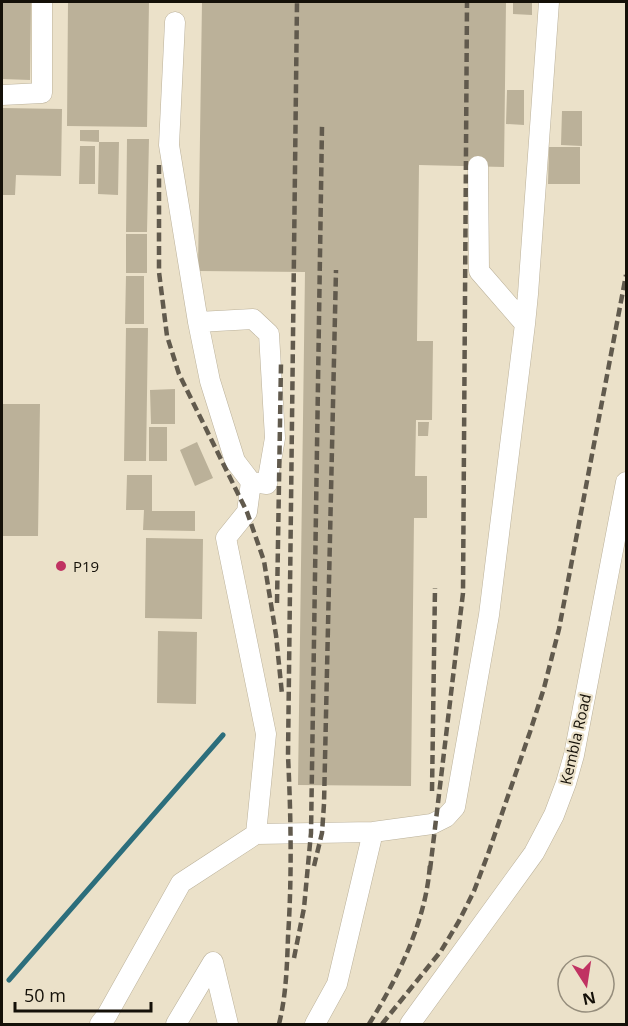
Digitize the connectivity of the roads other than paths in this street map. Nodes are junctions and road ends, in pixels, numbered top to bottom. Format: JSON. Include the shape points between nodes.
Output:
{"nodes":[{"id":1,"x":42,"y":2,"type":"edge"},
{"id":2,"x":549,"y":2,"type":"edge"},
{"id":3,"x":175,"y":22,"type":"dead end"},
{"id":4,"x":2,"y":95,"type":"edge"},
{"id":5,"x":478,"y":166,"type":"dead end"},
{"id":6,"x":198,"y":322,"type":"junction"},
{"id":7,"x":525,"y":324,"type":"junction"},
{"id":8,"x":251,"y":482,"type":"junction"},
{"id":9,"x":627,"y":482,"type":"edge"},
{"id":10,"x":373,"y":832,"type":"junction"},
{"id":11,"x":256,"y":834,"type":"junction"},
{"id":12,"x":100,"y":1024,"type":"edge"},
{"id":13,"x":176,"y":1024,"type":"edge"},
{"id":14,"x":228,"y":1024,"type":"edge"},
{"id":15,"x":315,"y":1024,"type":"edge"},
{"id":16,"x":410,"y":1024,"type":"edge"}],
"edges":[{"from":1,"to":4,"type":"street","via":[[42,93]]},
{"from":2,"to":7,"type":"street"},
{"from":3,"to":6,"type":"street","via":[[169,145]]},
{"from":5,"to":7,"type":"street","via":[[479,272]]},
{"from":6,"to":8,"type":"street","via":[[210,381],[235,461]]},
{"from":6,"to":8,"type":"street","via":[[253,319],[268,334],[275,438],[267,484]]},
{"from":7,"to":10,"type":"street","via":[[489,615],[455,807],[432,824]]},
{"from":8,"to":11,"type":"street","via":[[247,512],[226,538],[266,734]]},
{"from":9,"to":16,"type":"street","name":"Kembla Road","via":[[574,755],[554,815],[534,853]]},
{"from":10,"to":11,"type":"street"},
{"from":10,"to":15,"type":"street","via":[[337,984]]},
{"from":11,"to":12,"type":"street","via":[[181,883]]},
{"from":13,"to":14,"type":"street","via":[[213,962]]}]}
